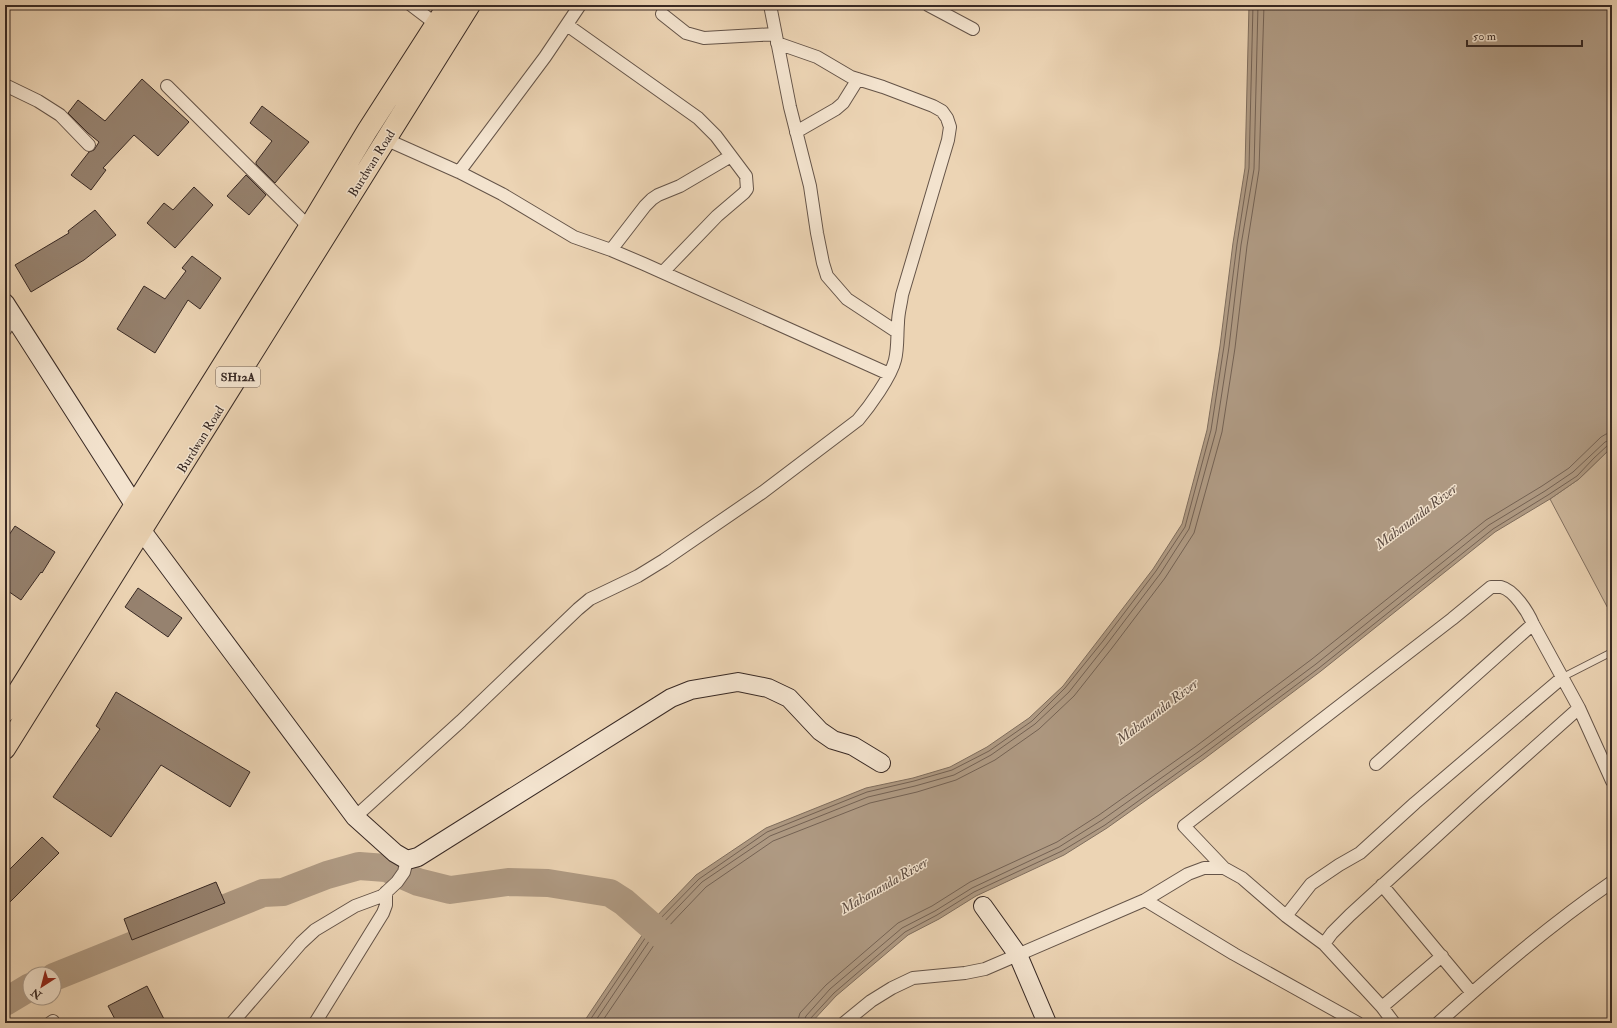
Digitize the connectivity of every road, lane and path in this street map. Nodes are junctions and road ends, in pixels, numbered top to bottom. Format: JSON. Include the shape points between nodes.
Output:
{"nodes":[{"id":1,"x":411,"y":5,"type":"edge"},
{"id":2,"x":448,"y":5,"type":"edge"},
{"id":3,"x":470,"y":5,"type":"edge"},
{"id":4,"x":580,"y":5,"type":"edge"},
{"id":5,"x":770,"y":5,"type":"edge"},
{"id":6,"x":928,"y":5,"type":"edge"},
{"id":7,"x":662,"y":14,"type":"dead end"},
{"id":8,"x":436,"y":24,"type":"junction"},
{"id":9,"x":567,"y":25,"type":"junction"},
{"id":10,"x":973,"y":29,"type":"dead end"},
{"id":11,"x":776,"y":38,"type":"junction"},
{"id":12,"x":858,"y":80,"type":"junction"},
{"id":13,"x":5,"y":85,"type":"edge"},
{"id":14,"x":167,"y":86,"type":"dead end"},
{"id":15,"x":796,"y":132,"type":"junction"},
{"id":16,"x":385,"y":139,"type":"junction"},
{"id":17,"x":89,"y":145,"type":"dead end"},
{"id":18,"x":731,"y":156,"type":"junction"},
{"id":19,"x":459,"y":172,"type":"junction"},
{"id":20,"x":308,"y":227,"type":"junction"},
{"id":21,"x":611,"y":250,"type":"junction"},
{"id":22,"x":663,"y":272,"type":"junction"},
{"id":23,"x":8,"y":317,"type":"edge"},
{"id":24,"x":897,"y":332,"type":"junction"},
{"id":25,"x":889,"y":374,"type":"junction"},
{"id":26,"x":135,"y":506,"type":"junction"},
{"id":27,"x":142,"y":531,"type":"junction"},
{"id":28,"x":67,"y":612,"type":"junction"},
{"id":29,"x":84,"y":622,"type":"junction"},
{"id":30,"x":1533,"y":624,"type":"junction"},
{"id":31,"x":1612,"y":652,"type":"edge"},
{"id":32,"x":1563,"y":678,"type":"junction"},
{"id":33,"x":1579,"y":708,"type":"junction"},
{"id":34,"x":5,"y":712,"type":"edge"},
{"id":35,"x":5,"y":749,"type":"edge"},
{"id":36,"x":881,"y":763,"type":"dead end"},
{"id":37,"x":1376,"y":764,"type":"dead end"},
{"id":38,"x":1612,"y":781,"type":"edge"},
{"id":39,"x":355,"y":817,"type":"junction"},
{"id":40,"x":1224,"y":868,"type":"junction"},
{"id":41,"x":402,"y":872,"type":"junction"},
{"id":42,"x":1612,"y":882,"type":"edge"},
{"id":43,"x":1382,"y":885,"type":"junction"},
{"id":44,"x":386,"y":892,"type":"junction"},
{"id":45,"x":1145,"y":900,"type":"junction"},
{"id":46,"x":983,"y":906,"type":"dead end"},
{"id":47,"x":1286,"y":916,"type":"junction"},
{"id":48,"x":1324,"y":944,"type":"junction"},
{"id":49,"x":1018,"y":956,"type":"junction"},
{"id":50,"x":1442,"y":956,"type":"junction"},
{"id":51,"x":1472,"y":993,"type":"junction"},
{"id":52,"x":1382,"y":1007,"type":"junction"},
{"id":53,"x":857,"y":1019,"type":"edge"},
{"id":54,"x":232,"y":1023,"type":"edge"},
{"id":55,"x":315,"y":1023,"type":"edge"},
{"id":56,"x":844,"y":1023,"type":"edge"},
{"id":57,"x":1047,"y":1023,"type":"edge"},
{"id":58,"x":1358,"y":1023,"type":"edge"},
{"id":59,"x":1394,"y":1023,"type":"edge"},
{"id":60,"x":1438,"y":1023,"type":"edge"}],
"edges":[{"from":1,"to":8,"type":"street"},
{"from":2,"to":8,"type":"main road","name":"Burdwan Road","number":"SH12A"},
{"from":3,"to":16,"type":"main road","name":"Burdwan Road","number":"SH12A"},
{"from":4,"to":9,"type":"street"},
{"from":5,"to":11,"type":"street"},
{"from":6,"to":10,"type":"street"},
{"from":7,"to":11,"type":"street","via":[[686,32],[699,38]]},
{"from":8,"to":20,"type":"main road","name":"Burdwan Road","number":"SH12A"},
{"from":9,"to":18,"type":"street","via":[[698,118]]},
{"from":9,"to":19,"type":"street"},
{"from":11,"to":12,"type":"street"},
{"from":11,"to":15,"type":"street"},
{"from":12,"to":15,"type":"street","via":[[836,109]]},
{"from":12,"to":24,"type":"street","via":[[933,106],[942,111],[950,127],[902,295]]},
{"from":13,"to":17,"type":"street","via":[[60,115]]},
{"from":14,"to":20,"type":"street"},
{"from":15,"to":24,"type":"street","via":[[810,186],[823,263],[828,276],[847,299]]},
{"from":16,"to":19,"type":"street"},
{"from":16,"to":27,"type":"main road","name":"Burdwan Road","number":"SH12A"},
{"from":18,"to":21,"type":"street","via":[[652,199]]},
{"from":18,"to":22,"type":"street","via":[[746,176],[747,189]]},
{"from":19,"to":21,"type":"street","via":[[502,194],[565,233]]},
{"from":20,"to":26,"type":"main road","name":"Burdwan Road","number":"SH12A"},
{"from":21,"to":22,"type":"street"},
{"from":22,"to":25,"type":"street"},
{"from":23,"to":26,"type":"street"},
{"from":24,"to":25,"type":"street","via":[[895,361]]},
{"from":25,"to":39,"type":"street","via":[[866,412],[858,420],[763,492],[664,560],[638,576],[590,599]]},
{"from":26,"to":28,"type":"main road","name":"Burdwan Road","number":"SH12A"},
{"from":27,"to":29,"type":"main road","name":"Burdwan Road","number":"SH12A"},
{"from":27,"to":39,"type":"street"},
{"from":28,"to":29,"type":"main road"},
{"from":28,"to":34,"type":"main road","name":"Burdwan Road","number":"SH12A"},
{"from":29,"to":35,"type":"main road","name":"Burdwan Road","number":"SH12A"},
{"from":30,"to":32,"type":"street"},
{"from":30,"to":37,"type":"street"},
{"from":30,"to":40,"type":"street","via":[[1529,614],[1515,597],[1502,587],[1491,587],[1184,826]]},
{"from":31,"to":32,"type":"lane"},
{"from":32,"to":33,"type":"street"},
{"from":32,"to":47,"type":"street","via":[[1360,853],[1311,884]]},
{"from":33,"to":38,"type":"street"},
{"from":33,"to":43,"type":"street"},
{"from":36,"to":41,"type":"street","via":[[853,746],[833,740],[820,731],[789,698],[768,688],[738,682],[691,690],[671,698],[418,857]]},
{"from":39,"to":41,"type":"street","via":[[395,853]]},
{"from":40,"to":45,"type":"street","via":[[1204,868],[1188,874]]},
{"from":40,"to":47,"type":"street","via":[[1242,878]]},
{"from":41,"to":44,"type":"street"},
{"from":42,"to":51,"type":"street","via":[[1530,943]]},
{"from":43,"to":48,"type":"street","via":[[1332,933]]},
{"from":43,"to":50,"type":"street"},
{"from":44,"to":54,"type":"street","via":[[355,906],[315,930]]},
{"from":44,"to":55,"type":"street","via":[[383,913]]},
{"from":45,"to":49,"type":"street"},
{"from":45,"to":58,"type":"street","via":[[1234,954]]},
{"from":46,"to":49,"type":"street"},
{"from":47,"to":48,"type":"street"},
{"from":48,"to":52,"type":"street"},
{"from":49,"to":53,"type":"street","via":[[985,969],[913,978],[892,988]]},
{"from":49,"to":57,"type":"street"},
{"from":50,"to":51,"type":"street"},
{"from":50,"to":52,"type":"street"},
{"from":51,"to":60,"type":"street"},
{"from":52,"to":59,"type":"street"},
{"from":53,"to":56,"type":"street"}]}
